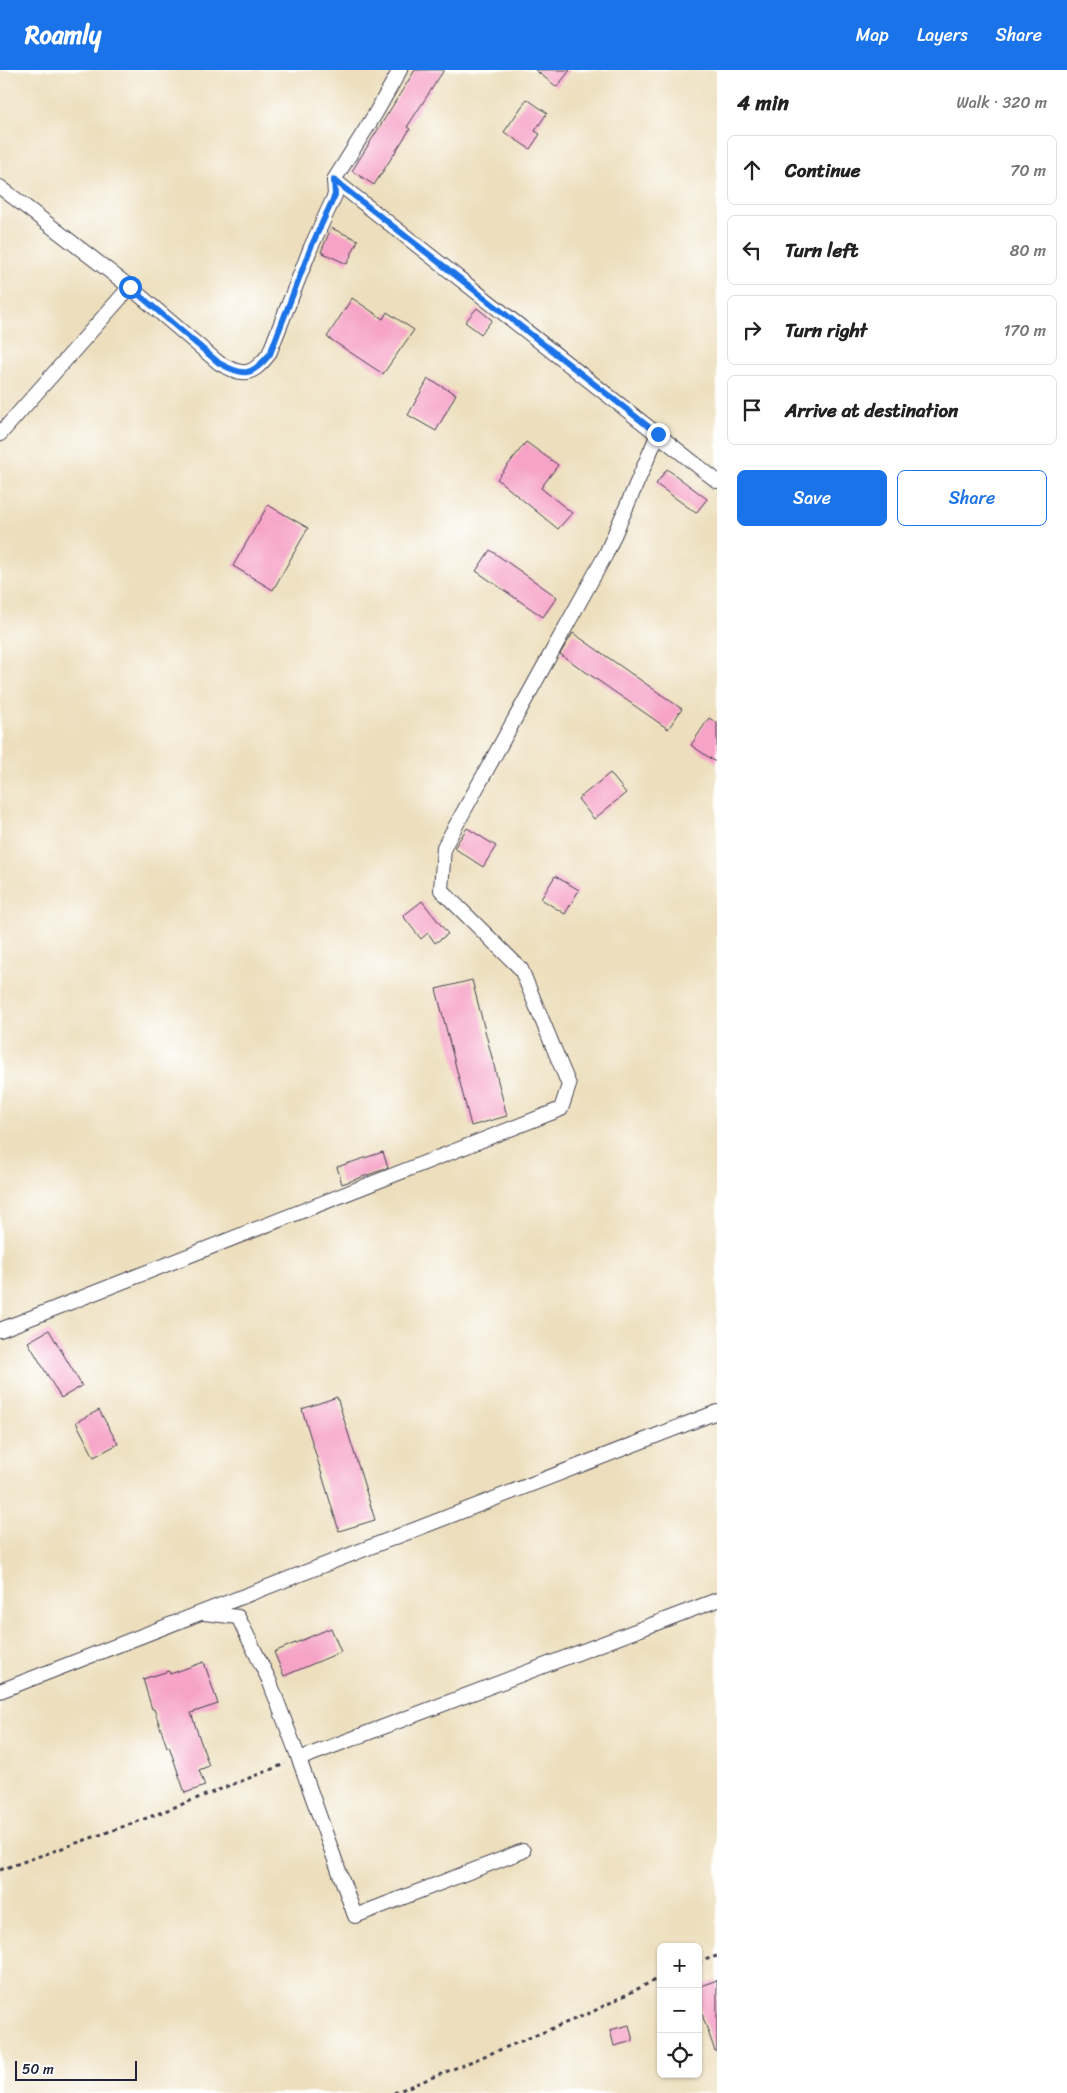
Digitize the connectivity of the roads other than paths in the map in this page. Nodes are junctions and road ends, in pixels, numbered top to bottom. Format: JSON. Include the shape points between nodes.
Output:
{"nodes":[{"id":1,"x":400,"y":70,"type":"edge"},
{"id":2,"x":334,"y":180,"type":"junction"},
{"id":3,"x":0,"y":187,"type":"edge"},
{"id":4,"x":130,"y":287,"type":"junction"},
{"id":5,"x":0,"y":434,"type":"edge"},
{"id":6,"x":658,"y":434,"type":"junction"},
{"id":7,"x":717,"y":481,"type":"edge"},
{"id":8,"x":0,"y":1330,"type":"edge"},
{"id":9,"x":717,"y":1412,"type":"edge"},
{"id":10,"x":717,"y":1600,"type":"edge"},
{"id":11,"x":203,"y":1612,"type":"junction"},
{"id":12,"x":0,"y":1692,"type":"edge"},
{"id":13,"x":299,"y":1759,"type":"junction"},
{"id":14,"x":523,"y":1851,"type":"dead end"}],
"edges":[{"from":1,"to":2,"type":"street"},
{"from":2,"to":4,"type":"street","via":[[335,195],[311,247],[270,354],[258,368],[249,372],[234,371],[219,363]]},
{"from":2,"to":6,"type":"street"},
{"from":3,"to":4,"type":"street"},
{"from":4,"to":5,"type":"street"},
{"from":6,"to":7,"type":"street"},
{"from":6,"to":8,"type":"street","via":[[606,554],[444,847],[441,890],[521,969],[569,1085],[561,1110]]},
{"from":9,"to":11,"type":"street"},
{"from":10,"to":13,"type":"street"},
{"from":11,"to":12,"type":"street"},
{"from":11,"to":13,"type":"street","via":[[238,1617],[269,1680]]},
{"from":13,"to":14,"type":"street","via":[[355,1916]]}]}
